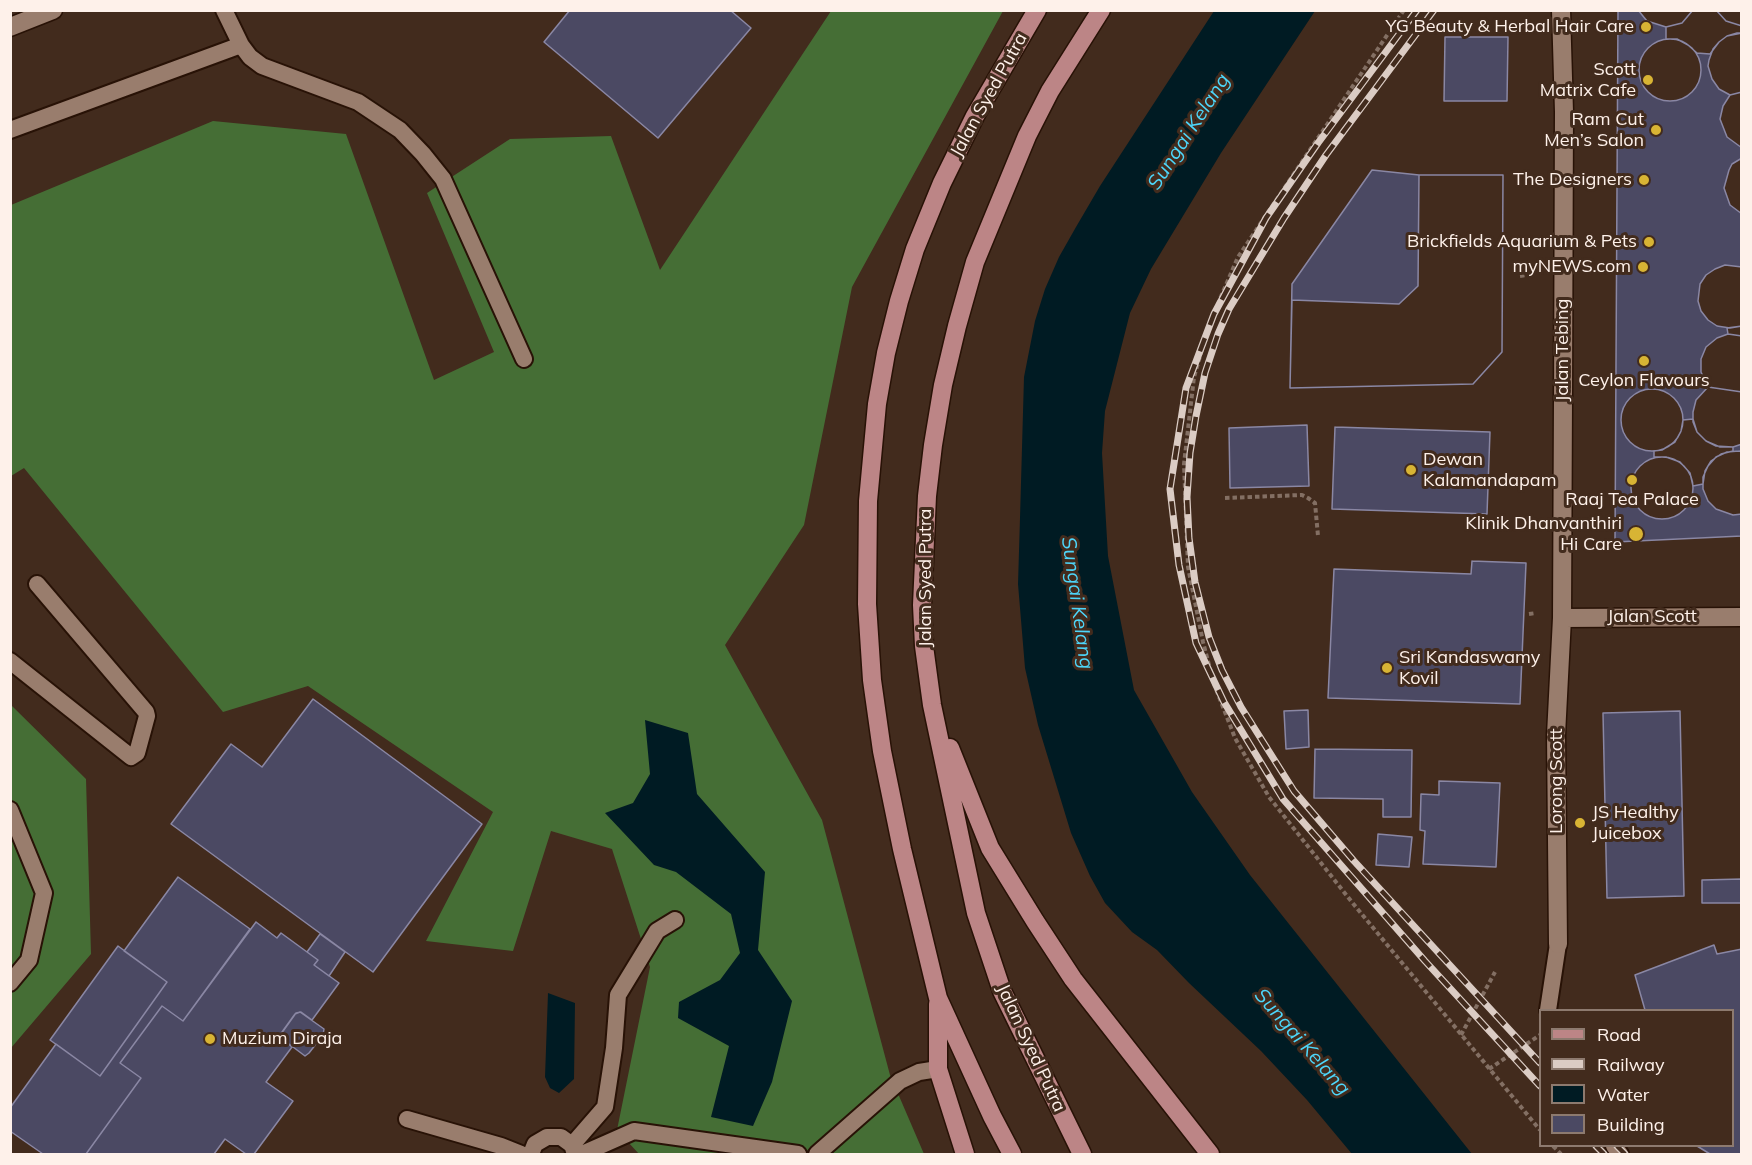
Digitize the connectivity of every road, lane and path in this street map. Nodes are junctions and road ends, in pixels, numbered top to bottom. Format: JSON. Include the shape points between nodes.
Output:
{"nodes":[{"id":1,"x":53,"y":10,"type":"edge"},
{"id":2,"x":224,"y":10,"type":"edge"},
{"id":3,"x":1037,"y":10,"type":"edge"},
{"id":4,"x":1101,"y":10,"type":"edge"},
{"id":5,"x":1404,"y":10,"type":"edge"},
{"id":6,"x":1561,"y":10,"type":"edge"},
{"id":7,"x":10,"y":27,"type":"edge"},
{"id":8,"x":241,"y":45,"type":"junction"},
{"id":9,"x":10,"y":130,"type":"edge"},
{"id":10,"x":1534,"y":274,"type":"dead end"},
{"id":11,"x":1520,"y":276,"type":"dead end"},
{"id":12,"x":524,"y":359,"type":"dead end"},
{"id":13,"x":1225,"y":498,"type":"dead end"},
{"id":14,"x":1317,"y":536,"type":"dead end"},
{"id":15,"x":36,"y":584,"type":"dead end"},
{"id":16,"x":1529,"y":614,"type":"dead end"},
{"id":17,"x":1536,"y":614,"type":"dead end"},
{"id":18,"x":1742,"y":617,"type":"edge"},
{"id":19,"x":1562,"y":618,"type":"junction"},
{"id":20,"x":10,"y":661,"type":"edge"},
{"id":21,"x":932,"y":705,"type":"junction"},
{"id":22,"x":10,"y":810,"type":"edge"},
{"id":23,"x":675,"y":920,"type":"dead end"},
{"id":24,"x":1558,"y":944,"type":"joint"},
{"id":25,"x":1496,"y":972,"type":"dead end"},
{"id":26,"x":10,"y":983,"type":"edge"},
{"id":27,"x":938,"y":998,"type":"junction"},
{"id":28,"x":1548,"y":1009,"type":"edge"},
{"id":29,"x":1461,"y":1035,"type":"junction"},
{"id":30,"x":1539,"y":1036,"type":"edge"},
{"id":31,"x":938,"y":1069,"type":"junction"},
{"id":32,"x":1489,"y":1069,"type":"junction"},
{"id":33,"x":407,"y":1119,"type":"dead end"},
{"id":34,"x":1539,"y":1129,"type":"edge"},
{"id":35,"x":576,"y":1151,"type":"edge"},
{"id":36,"x":521,"y":1155,"type":"edge"},
{"id":37,"x":531,"y":1155,"type":"edge"},
{"id":38,"x":798,"y":1155,"type":"edge"},
{"id":39,"x":817,"y":1155,"type":"edge"},
{"id":40,"x":964,"y":1155,"type":"edge"},
{"id":41,"x":1012,"y":1155,"type":"edge"},
{"id":42,"x":1082,"y":1155,"type":"edge"},
{"id":43,"x":1210,"y":1155,"type":"edge"}],
"edges":[{"from":1,"to":7,"type":"street"},
{"from":2,"to":8,"type":"lane"},
{"from":3,"to":27,"type":"main road","name":"Jalan Syed Putra","via":[[975,116],[915,249],[886,353],[870,458],[867,594],[872,680],[902,849]]},
{"from":4,"to":21,"type":"main road","name":"Jalan Syed Putra","via":[[1027,136],[975,262],[957,326],[933,445],[926,517],[922,605]]},
{"from":5,"to":29,"type":"path","via":[[1238,257],[1210,322],[1194,377],[1185,464],[1188,567],[1214,684],[1235,738],[1269,797]]},
{"from":6,"to":19,"type":"street","name":"Jalan Tebing"},
{"from":8,"to":9,"type":"lane"},
{"from":8,"to":12,"type":"lane","via":[[262,66],[358,102],[400,130],[423,154],[443,179]]},
{"from":10,"to":11,"type":"path"},
{"from":13,"to":14,"type":"path","via":[[1302,495],[1314,503]]},
{"from":15,"to":20,"type":"lane","via":[[146,712],[137,753],[131,757]]},
{"from":16,"to":17,"type":"path"},
{"from":18,"to":19,"type":"street","name":"Jalan Scott"},
{"from":19,"to":24,"type":"street","name":"Lorong Scott","via":[[1556,735]]},
{"from":21,"to":42,"type":"main road","name":"Jalan Syed Putra","via":[[976,913],[1002,991]]},
{"from":21,"to":43,"type":"main road","via":[[990,848],[1035,921],[1073,979]]},
{"from":22,"to":26,"type":"lane","via":[[44,893],[29,960]]},
{"from":23,"to":35,"type":"lane","via":[[657,931],[618,995],[605,1107]]},
{"from":24,"to":28,"type":"lane"},
{"from":25,"to":29,"type":"path"},
{"from":27,"to":31,"type":"main road"},
{"from":27,"to":41,"type":"main road","name":"Jalan Syed Putra"},
{"from":29,"to":32,"type":"path"},
{"from":30,"to":32,"type":"path"},
{"from":31,"to":39,"type":"lane","via":[[900,1081]]},
{"from":31,"to":40,"type":"main road"},
{"from":32,"to":34,"type":"path"},
{"from":33,"to":36,"type":"lane"},
{"from":35,"to":37,"type":"lane","via":[[561,1137],[547,1137],[535,1144]]},
{"from":35,"to":38,"type":"lane","via":[[634,1131]]}]}
